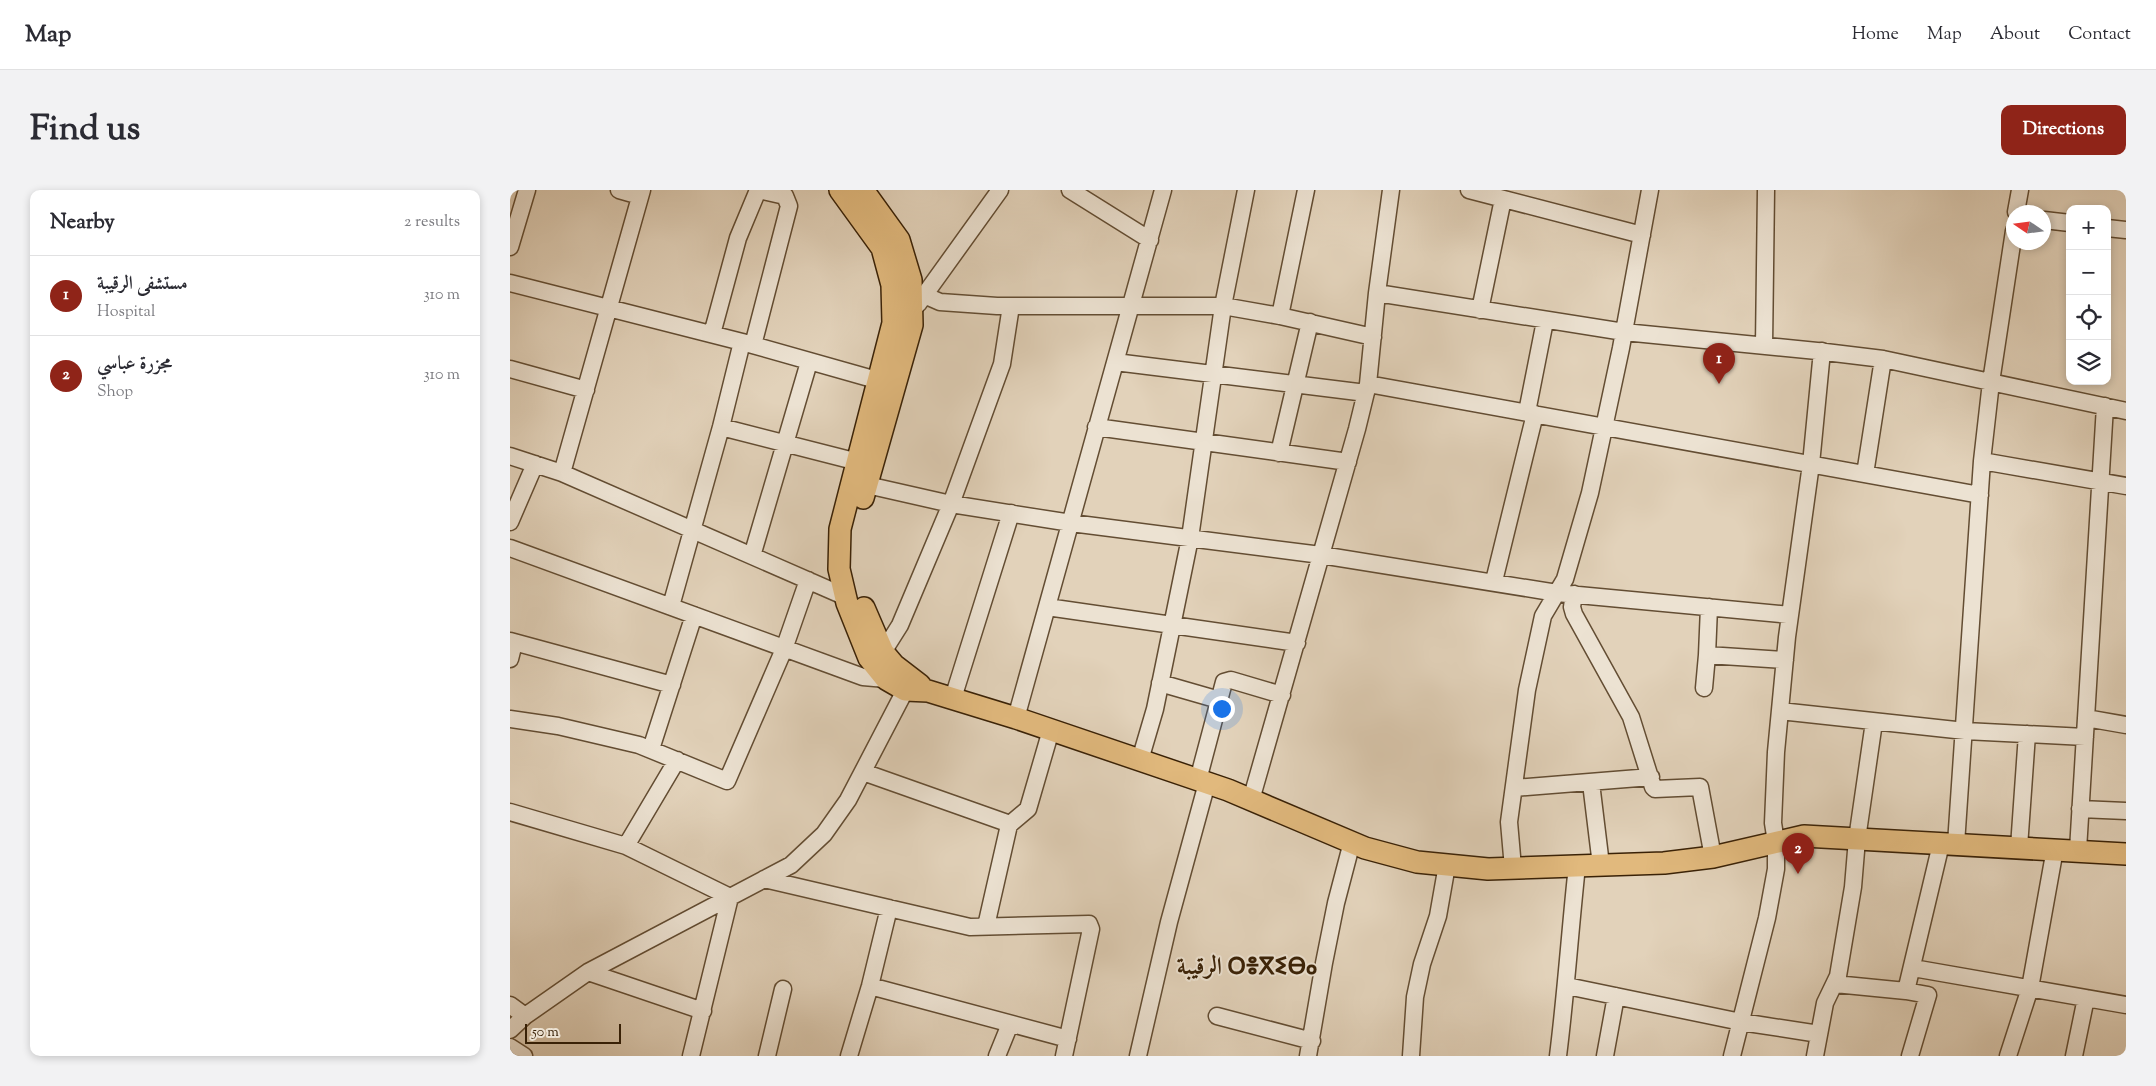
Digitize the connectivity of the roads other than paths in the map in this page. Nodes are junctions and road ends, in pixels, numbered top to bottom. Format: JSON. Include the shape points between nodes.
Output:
{"nodes":[{"id":1,"x":527,"y":190,"type":"edge"},
{"id":2,"x":619,"y":190,"type":"edge"},
{"id":3,"x":758,"y":190,"type":"edge"},
{"id":4,"x":840,"y":190,"type":"edge"},
{"id":5,"x":863,"y":190,"type":"edge"},
{"id":6,"x":1000,"y":190,"type":"edge"},
{"id":7,"x":1070,"y":190,"type":"edge"},
{"id":8,"x":1163,"y":190,"type":"edge"},
{"id":9,"x":1246,"y":190,"type":"edge"},
{"id":10,"x":1306,"y":190,"type":"edge"},
{"id":11,"x":1392,"y":190,"type":"edge"},
{"id":12,"x":1469,"y":190,"type":"edge"},
{"id":13,"x":1650,"y":190,"type":"edge"},
{"id":14,"x":1766,"y":190,"type":"edge"},
{"id":15,"x":2020,"y":190,"type":"edge"},
{"id":16,"x":641,"y":193,"type":"edge"},
{"id":17,"x":1503,"y":199,"type":"junction"},
{"id":18,"x":2017,"y":205,"type":"edge"},
{"id":19,"x":2051,"y":221,"type":"edge"},
{"id":20,"x":2066,"y":223,"type":"edge"},
{"id":21,"x":2111,"y":228,"type":"edge"},
{"id":22,"x":2126,"y":230,"type":"edge"},
{"id":23,"x":1642,"y":235,"type":"junction"},
{"id":24,"x":1150,"y":240,"type":"junction"},
{"id":25,"x":510,"y":247,"type":"edge"},
{"id":26,"x":2011,"y":250,"type":"edge"},
{"id":27,"x":510,"y":283,"type":"edge"},
{"id":28,"x":1377,"y":294,"type":"junction"},
{"id":29,"x":918,"y":304,"type":"junction"},
{"id":30,"x":1011,"y":306,"type":"junction"},
{"id":31,"x":1132,"y":306,"type":"junction"},
{"id":32,"x":1223,"y":306,"type":"junction"},
{"id":33,"x":609,"y":310,"type":"junction"},
{"id":34,"x":1480,"y":310,"type":"junction"},
{"id":35,"x":1280,"y":316,"type":"junction"},
{"id":36,"x":1545,"y":321,"type":"junction"},
{"id":37,"x":1310,"y":322,"type":"junction"},
{"id":38,"x":1624,"y":332,"type":"junction"},
{"id":39,"x":712,"y":334,"type":"junction"},
{"id":40,"x":1372,"y":336,"type":"junction"},
{"id":41,"x":748,"y":343,"type":"junction"},
{"id":42,"x":1764,"y":346,"type":"junction"},
{"id":43,"x":1822,"y":351,"type":"junction"},
{"id":44,"x":1883,"y":359,"type":"junction"},
{"id":45,"x":809,"y":362,"type":"junction"},
{"id":46,"x":1114,"y":362,"type":"junction"},
{"id":47,"x":510,"y":369,"type":"edge"},
{"id":48,"x":1213,"y":373,"type":"junction"},
{"id":49,"x":880,"y":381,"type":"junction"},
{"id":50,"x":1991,"y":382,"type":"junction"},
{"id":51,"x":1296,"y":384,"type":"junction"},
{"id":52,"x":1367,"y":389,"type":"junction"},
{"id":53,"x":586,"y":390,"type":"junction"},
{"id":54,"x":2105,"y":406,"type":"junction"},
{"id":55,"x":2126,"y":411,"type":"edge"},
{"id":56,"x":1531,"y":413,"type":"junction"},
{"id":57,"x":1604,"y":426,"type":"junction"},
{"id":58,"x":722,"y":427,"type":"junction"},
{"id":59,"x":1096,"y":428,"type":"junction"},
{"id":60,"x":785,"y":442,"type":"junction"},
{"id":61,"x":1203,"y":443,"type":"junction"},
{"id":62,"x":1279,"y":453,"type":"junction"},
{"id":63,"x":510,"y":456,"type":"edge"},
{"id":64,"x":1982,"y":461,"type":"junction"},
{"id":65,"x":858,"y":462,"type":"junction"},
{"id":66,"x":1348,"y":462,"type":"junction"},
{"id":67,"x":535,"y":464,"type":"junction"},
{"id":68,"x":1811,"y":464,"type":"junction"},
{"id":69,"x":562,"y":473,"type":"junction"},
{"id":70,"x":1865,"y":474,"type":"junction"},
{"id":71,"x":2100,"y":481,"type":"junction"},
{"id":72,"x":867,"y":484,"type":"junction"},
{"id":73,"x":2126,"y":486,"type":"edge"},
{"id":74,"x":1980,"y":495,"type":"junction"},
{"id":75,"x":951,"y":504,"type":"junction"},
{"id":76,"x":1011,"y":513,"type":"junction"},
{"id":77,"x":510,"y":522,"type":"edge"},
{"id":78,"x":1071,"y":523,"type":"junction"},
{"id":79,"x":692,"y":532,"type":"junction"},
{"id":80,"x":1190,"y":538,"type":"junction"},
{"id":81,"x":510,"y":548,"type":"edge"},
{"id":82,"x":1321,"y":555,"type":"junction"},
{"id":83,"x":752,"y":556,"type":"junction"},
{"id":84,"x":808,"y":580,"type":"junction"},
{"id":85,"x":1494,"y":581,"type":"junction"},
{"id":86,"x":1557,"y":592,"type":"junction"},
{"id":87,"x":1574,"y":594,"type":"junction"},
{"id":88,"x":846,"y":597,"type":"junction"},
{"id":89,"x":671,"y":606,"type":"junction"},
{"id":90,"x":1048,"y":607,"type":"junction"},
{"id":91,"x":1709,"y":607,"type":"junction"},
{"id":92,"x":694,"y":615,"type":"junction"},
{"id":93,"x":1790,"y":615,"type":"junction"},
{"id":94,"x":1172,"y":626,"type":"junction"},
{"id":95,"x":1297,"y":643,"type":"junction"},
{"id":96,"x":511,"y":647,"type":"edge"},
{"id":97,"x":784,"y":649,"type":"junction"},
{"id":98,"x":883,"y":652,"type":"junction"},
{"id":99,"x":1707,"y":655,"type":"junction"},
{"id":100,"x":1785,"y":660,"type":"junction"},
{"id":101,"x":886,"y":679,"type":"junction"},
{"id":102,"x":1160,"y":683,"type":"junction"},
{"id":103,"x":672,"y":685,"type":"junction"},
{"id":104,"x":915,"y":686,"type":"junction"},
{"id":105,"x":1704,"y":688,"type":"dead end"},
{"id":106,"x":1282,"y":695,"type":"junction"},
{"id":107,"x":953,"y":698,"type":"junction"},
{"id":108,"x":1219,"y":700,"type":"junction"},
{"id":109,"x":1780,"y":711,"type":"junction"},
{"id":110,"x":1016,"y":718,"type":"junction"},
{"id":111,"x":2086,"y":718,"type":"junction"},
{"id":112,"x":510,"y":719,"type":"edge"},
{"id":113,"x":1874,"y":722,"type":"junction"},
{"id":114,"x":2126,"y":725,"type":"edge"},
{"id":115,"x":1051,"y":730,"type":"junction"},
{"id":116,"x":1965,"y":731,"type":"junction"},
{"id":117,"x":2027,"y":734,"type":"junction"},
{"id":118,"x":2085,"y":737,"type":"junction"},
{"id":119,"x":651,"y":749,"type":"junction"},
{"id":120,"x":676,"y":760,"type":"junction"},
{"id":121,"x":1140,"y":760,"type":"junction"},
{"id":122,"x":863,"y":772,"type":"junction"},
{"id":123,"x":1651,"y":777,"type":"junction"},
{"id":124,"x":1203,"y":781,"type":"junction"},
{"id":125,"x":1591,"y":783,"type":"junction"},
{"id":126,"x":1514,"y":788,"type":"junction"},
{"id":127,"x":1251,"y":800,"type":"junction"},
{"id":128,"x":2080,"y":808,"type":"junction"},
{"id":129,"x":510,"y":812,"type":"edge"},
{"id":130,"x":2126,"y":812,"type":"edge"},
{"id":131,"x":1010,"y":824,"type":"junction"},
{"id":132,"x":1857,"y":839,"type":"junction"},
{"id":133,"x":1352,"y":842,"type":"junction"},
{"id":134,"x":1776,"y":842,"type":"junction"},
{"id":135,"x":1949,"y":844,"type":"junction"},
{"id":136,"x":626,"y":846,"type":"junction"},
{"id":137,"x":2019,"y":847,"type":"junction"},
{"id":138,"x":2055,"y":850,"type":"junction"},
{"id":139,"x":2078,"y":850,"type":"junction"},
{"id":140,"x":2126,"y":854,"type":"edge"},
{"id":141,"x":1713,"y":857,"type":"junction"},
{"id":142,"x":1447,"y":865,"type":"junction"},
{"id":143,"x":1601,"y":865,"type":"junction"},
{"id":144,"x":1577,"y":866,"type":"junction"},
{"id":145,"x":1513,"y":868,"type":"junction"},
{"id":146,"x":764,"y":879,"type":"junction"},
{"id":147,"x":730,"y":897,"type":"junction"},
{"id":148,"x":889,"y":908,"type":"junction"},
{"id":149,"x":986,"y":926,"type":"junction"},
{"id":150,"x":1913,"y":968,"type":"junction"},
{"id":151,"x":588,"y":972,"type":"junction"},
{"id":152,"x":1835,"y":984,"type":"junction"},
{"id":153,"x":870,"y":986,"type":"junction"},
{"id":154,"x":1567,"y":986,"type":"junction"},
{"id":155,"x":2030,"y":988,"type":"junction"},
{"id":156,"x":783,"y":989,"type":"dead end"},
{"id":157,"x":1906,"y":991,"type":"junction"},
{"id":158,"x":1616,"y":996,"type":"junction"},
{"id":159,"x":2086,"y":998,"type":"junction"},
{"id":160,"x":510,"y":1004,"type":"edge"},
{"id":161,"x":2126,"y":1005,"type":"edge"},
{"id":162,"x":703,"y":1011,"type":"junction"},
{"id":163,"x":525,"y":1016,"type":"junction"},
{"id":164,"x":1218,"y":1016,"type":"dead end"},
{"id":165,"x":1741,"y":1022,"type":"junction"},
{"id":166,"x":1010,"y":1024,"type":"junction"},
{"id":167,"x":510,"y":1030,"type":"edge"},
{"id":168,"x":1819,"y":1034,"type":"junction"},
{"id":169,"x":1068,"y":1039,"type":"junction"},
{"id":170,"x":510,"y":1047,"type":"edge"},
{"id":171,"x":1310,"y":1048,"type":"edge"},
{"id":172,"x":524,"y":1056,"type":"edge"},
{"id":173,"x":691,"y":1056,"type":"edge"},
{"id":174,"x":767,"y":1056,"type":"edge"},
{"id":175,"x":849,"y":1056,"type":"edge"},
{"id":176,"x":997,"y":1056,"type":"edge"},
{"id":177,"x":1066,"y":1056,"type":"edge"},
{"id":178,"x":1138,"y":1056,"type":"edge"},
{"id":179,"x":1411,"y":1056,"type":"edge"},
{"id":180,"x":1558,"y":1056,"type":"edge"},
{"id":181,"x":1605,"y":1056,"type":"edge"},
{"id":182,"x":1732,"y":1056,"type":"edge"},
{"id":183,"x":1815,"y":1056,"type":"edge"},
{"id":184,"x":1910,"y":1056,"type":"edge"},
{"id":185,"x":2008,"y":1056,"type":"edge"},
{"id":186,"x":2074,"y":1056,"type":"edge"}],
"edges":[{"from":1,"to":25,"type":"street"},
{"from":2,"to":16,"type":"street"},
{"from":3,"to":39,"type":"street","via":[[738,238]]},
{"from":3,"to":41,"type":"street","via":[[785,196],[789,206]]},
{"from":4,"to":49,"type":"main road","via":[[882,248],[892,285],[893,323]]},
{"from":5,"to":29,"type":"main road","via":[[899,240]]},
{"from":6,"to":29,"type":"street"},
{"from":7,"to":24,"type":"street"},
{"from":8,"to":24,"type":"street"},
{"from":9,"to":32,"type":"street"},
{"from":10,"to":35,"type":"street"},
{"from":11,"to":28,"type":"street"},
{"from":12,"to":17,"type":"street"},
{"from":13,"to":23,"type":"street"},
{"from":14,"to":42,"type":"street"},
{"from":15,"to":18,"type":"street"},
{"from":16,"to":33,"type":"street"},
{"from":17,"to":23,"type":"street"},
{"from":17,"to":34,"type":"street"},
{"from":19,"to":20,"type":"street"},
{"from":21,"to":22,"type":"street"},
{"from":23,"to":38,"type":"street"},
{"from":24,"to":31,"type":"street"},
{"from":26,"to":50,"type":"street"},
{"from":27,"to":33,"type":"street"},
{"from":28,"to":34,"type":"street"},
{"from":28,"to":40,"type":"street"},
{"from":29,"to":30,"type":"street"},
{"from":29,"to":72,"type":"main road"},
{"from":30,"to":31,"type":"street"},
{"from":30,"to":75,"type":"street","via":[[1002,364]]},
{"from":31,"to":32,"type":"street"},
{"from":31,"to":46,"type":"street"},
{"from":32,"to":35,"type":"street"},
{"from":32,"to":48,"type":"street"},
{"from":33,"to":39,"type":"street"},
{"from":33,"to":53,"type":"street"},
{"from":34,"to":36,"type":"street"},
{"from":35,"to":37,"type":"street"},
{"from":36,"to":38,"type":"street"},
{"from":36,"to":56,"type":"street"},
{"from":37,"to":40,"type":"street"},
{"from":37,"to":51,"type":"street"},
{"from":38,"to":42,"type":"street"},
{"from":38,"to":57,"type":"street"},
{"from":39,"to":41,"type":"street"},
{"from":40,"to":52,"type":"street"},
{"from":41,"to":45,"type":"street"},
{"from":41,"to":58,"type":"street"},
{"from":42,"to":43,"type":"street"},
{"from":43,"to":44,"type":"street"},
{"from":43,"to":68,"type":"street"},
{"from":44,"to":50,"type":"street"},
{"from":44,"to":70,"type":"street"},
{"from":45,"to":49,"type":"street"},
{"from":45,"to":60,"type":"street"},
{"from":46,"to":48,"type":"street"},
{"from":46,"to":59,"type":"street"},
{"from":47,"to":53,"type":"street"},
{"from":48,"to":51,"type":"street"},
{"from":48,"to":61,"type":"street"},
{"from":49,"to":65,"type":"main road"},
{"from":50,"to":54,"type":"street"},
{"from":50,"to":64,"type":"street"},
{"from":51,"to":52,"type":"street"},
{"from":51,"to":62,"type":"street"},
{"from":52,"to":56,"type":"street"},
{"from":52,"to":66,"type":"street"},
{"from":53,"to":69,"type":"street"},
{"from":54,"to":55,"type":"street"},
{"from":54,"to":71,"type":"street"},
{"from":56,"to":57,"type":"street"},
{"from":56,"to":85,"type":"street"},
{"from":57,"to":68,"type":"street"},
{"from":57,"to":86,"type":"street","via":[[1590,493],[1565,579]]},
{"from":58,"to":60,"type":"street"},
{"from":58,"to":79,"type":"street"},
{"from":59,"to":61,"type":"street"},
{"from":59,"to":78,"type":"street"},
{"from":60,"to":65,"type":"street"},
{"from":60,"to":83,"type":"street"},
{"from":61,"to":62,"type":"street"},
{"from":61,"to":80,"type":"street"},
{"from":62,"to":66,"type":"street"},
{"from":63,"to":67,"type":"street"},
{"from":64,"to":71,"type":"street"},
{"from":64,"to":74,"type":"street"},
{"from":65,"to":88,"type":"main road","via":[[840,529],[839,569]]},
{"from":66,"to":82,"type":"street"},
{"from":67,"to":69,"type":"street"},
{"from":67,"to":77,"type":"street"},
{"from":68,"to":70,"type":"street"},
{"from":68,"to":93,"type":"street"},
{"from":69,"to":79,"type":"street"},
{"from":70,"to":74,"type":"street"},
{"from":71,"to":73,"type":"street"},
{"from":71,"to":111,"type":"street"},
{"from":72,"to":75,"type":"street"},
{"from":72,"to":98,"type":"main road","via":[[853,532],[852,567],[859,597]]},
{"from":74,"to":116,"type":"street"},
{"from":75,"to":76,"type":"street"},
{"from":75,"to":98,"type":"street","via":[[900,625]]},
{"from":76,"to":78,"type":"street"},
{"from":76,"to":107,"type":"street"},
{"from":78,"to":80,"type":"street"},
{"from":78,"to":90,"type":"street"},
{"from":79,"to":83,"type":"street"},
{"from":79,"to":89,"type":"street"},
{"from":80,"to":82,"type":"street"},
{"from":80,"to":94,"type":"street"},
{"from":81,"to":89,"type":"street"},
{"from":82,"to":85,"type":"street"},
{"from":82,"to":95,"type":"street"},
{"from":83,"to":84,"type":"street"},
{"from":84,"to":88,"type":"street"},
{"from":84,"to":97,"type":"street"},
{"from":85,"to":86,"type":"street"},
{"from":86,"to":87,"type":"street"},
{"from":86,"to":126,"type":"street","via":[[1543,616],[1527,690]]},
{"from":87,"to":91,"type":"street"},
{"from":87,"to":123,"type":"street","via":[[1574,614],[1631,717]]},
{"from":88,"to":101,"type":"main road","via":[[869,658]]},
{"from":89,"to":92,"type":"street"},
{"from":90,"to":94,"type":"street"},
{"from":90,"to":110,"type":"street"},
{"from":91,"to":93,"type":"street"},
{"from":91,"to":99,"type":"street"},
{"from":92,"to":97,"type":"street"},
{"from":92,"to":103,"type":"street"},
{"from":93,"to":100,"type":"street"},
{"from":94,"to":95,"type":"street"},
{"from":94,"to":102,"type":"street"},
{"from":95,"to":106,"type":"street"},
{"from":96,"to":103,"type":"street"},
{"from":97,"to":101,"type":"street","via":[[868,679]]},
{"from":97,"to":120,"type":"street","via":[[729,779],[723,780]]},
{"from":98,"to":104,"type":"main road"},
{"from":99,"to":100,"type":"street"},
{"from":99,"to":105,"type":"street"},
{"from":100,"to":109,"type":"street"},
{"from":101,"to":104,"type":"main road"},
{"from":102,"to":108,"type":"street"},
{"from":102,"to":121,"type":"street"},
{"from":103,"to":119,"type":"street"},
{"from":104,"to":107,"type":"main road"},
{"from":104,"to":122,"type":"street"},
{"from":106,"to":108,"type":"street","via":[[1227,679]]},
{"from":106,"to":127,"type":"street"},
{"from":107,"to":110,"type":"main road"},
{"from":108,"to":124,"type":"street"},
{"from":109,"to":113,"type":"street"},
{"from":109,"to":134,"type":"street","via":[[1772,823]]},
{"from":110,"to":115,"type":"main road"},
{"from":111,"to":114,"type":"street"},
{"from":111,"to":118,"type":"street"},
{"from":112,"to":119,"type":"street","via":[[558,726]]},
{"from":113,"to":116,"type":"street"},
{"from":113,"to":132,"type":"street"},
{"from":115,"to":121,"type":"main road"},
{"from":115,"to":131,"type":"street","via":[[1028,809]]},
{"from":116,"to":117,"type":"street"},
{"from":116,"to":135,"type":"street"},
{"from":117,"to":118,"type":"street"},
{"from":117,"to":137,"type":"street"},
{"from":118,"to":128,"type":"street"},
{"from":119,"to":120,"type":"street"},
{"from":120,"to":136,"type":"street"},
{"from":121,"to":124,"type":"main road"},
{"from":122,"to":131,"type":"street"},
{"from":122,"to":146,"type":"street","via":[[824,834],[791,865]]},
{"from":123,"to":125,"type":"street"},
{"from":123,"to":141,"type":"street","via":[[1655,789],[1700,787]]},
{"from":124,"to":127,"type":"main road"},
{"from":124,"to":178,"type":"street"},
{"from":125,"to":126,"type":"street"},
{"from":125,"to":143,"type":"street"},
{"from":126,"to":145,"type":"street","via":[[1509,822]]},
{"from":127,"to":133,"type":"main road"},
{"from":128,"to":130,"type":"street"},
{"from":128,"to":139,"type":"street"},
{"from":129,"to":136,"type":"street"},
{"from":131,"to":149,"type":"street"},
{"from":132,"to":134,"type":"main road","via":[[1804,836]]},
{"from":132,"to":135,"type":"main road"},
{"from":132,"to":152,"type":"street"},
{"from":133,"to":142,"type":"main road","via":[[1417,862]]},
{"from":133,"to":171,"type":"street","via":[[1325,954]]},
{"from":134,"to":141,"type":"main road"},
{"from":134,"to":165,"type":"street","via":[[1776,870],[1767,918]]},
{"from":135,"to":137,"type":"main road"},
{"from":135,"to":150,"type":"street"},
{"from":136,"to":147,"type":"street"},
{"from":137,"to":138,"type":"main road"},
{"from":138,"to":139,"type":"main road"},
{"from":138,"to":155,"type":"street"},
{"from":139,"to":140,"type":"main road"},
{"from":141,"to":143,"type":"main road"},
{"from":142,"to":145,"type":"main road"},
{"from":142,"to":179,"type":"street","via":[[1438,916],[1415,997]]},
{"from":143,"to":144,"type":"main road"},
{"from":144,"to":145,"type":"main road"},
{"from":144,"to":154,"type":"street"},
{"from":146,"to":147,"type":"street"},
{"from":146,"to":148,"type":"street"},
{"from":147,"to":151,"type":"street"},
{"from":147,"to":162,"type":"street"},
{"from":148,"to":149,"type":"street","via":[[970,927]]},
{"from":148,"to":153,"type":"street"},
{"from":149,"to":169,"type":"street","via":[[1089,924],[1092,928]]},
{"from":150,"to":155,"type":"street"},
{"from":150,"to":157,"type":"street"},
{"from":151,"to":162,"type":"street"},
{"from":151,"to":163,"type":"street"},
{"from":152,"to":157,"type":"street"},
{"from":152,"to":168,"type":"street","via":[[1827,995]]},
{"from":153,"to":166,"type":"street"},
{"from":153,"to":175,"type":"street"},
{"from":154,"to":158,"type":"street"},
{"from":154,"to":180,"type":"street"},
{"from":155,"to":159,"type":"street"},
{"from":155,"to":185,"type":"street"},
{"from":156,"to":174,"type":"street"},
{"from":157,"to":184,"type":"street","via":[[1928,994]]},
{"from":158,"to":165,"type":"street"},
{"from":158,"to":181,"type":"street"},
{"from":159,"to":161,"type":"street"},
{"from":159,"to":186,"type":"street"},
{"from":160,"to":163,"type":"street"},
{"from":162,"to":173,"type":"street"},
{"from":163,"to":167,"type":"street"},
{"from":164,"to":171,"type":"street"},
{"from":165,"to":168,"type":"street"},
{"from":165,"to":182,"type":"street"},
{"from":166,"to":169,"type":"street"},
{"from":166,"to":176,"type":"street"},
{"from":168,"to":183,"type":"street"},
{"from":169,"to":177,"type":"street"},
{"from":170,"to":172,"type":"street"}]}
